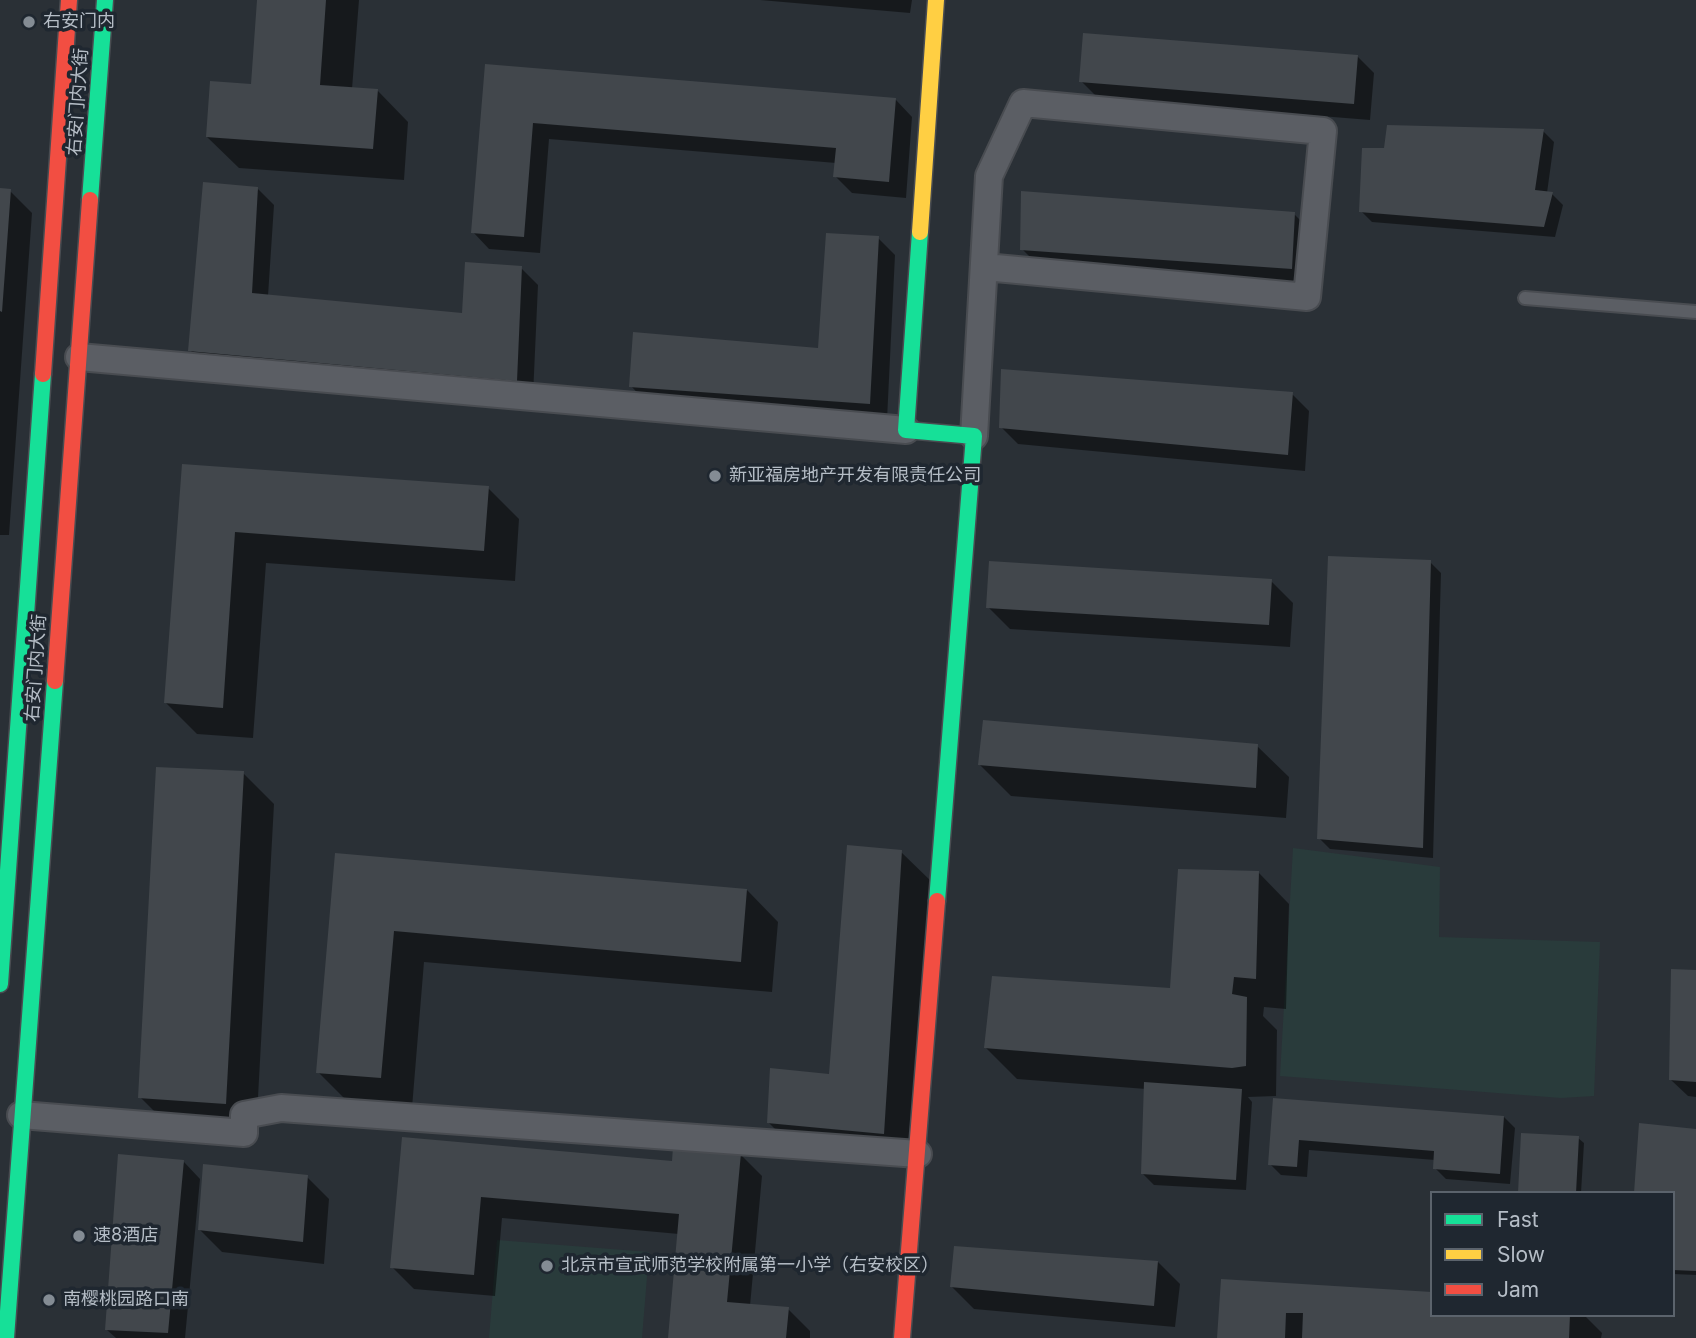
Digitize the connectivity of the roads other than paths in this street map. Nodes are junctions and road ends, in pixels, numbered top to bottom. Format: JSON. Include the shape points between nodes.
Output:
{"nodes":[{"id":1,"x":69,"y":0,"type":"edge"},
{"id":2,"x":105,"y":0,"type":"edge"},
{"id":3,"x":936,"y":0,"type":"edge"},
{"id":4,"x":985,"y":267,"type":"junction"},
{"id":5,"x":1525,"y":298,"type":"dead end"},
{"id":6,"x":1696,"y":312,"type":"edge"},
{"id":7,"x":79,"y":358,"type":"junction"},
{"id":8,"x":906,"y":430,"type":"junction"},
{"id":9,"x":974,"y":436,"type":"junction"},
{"id":10,"x":3,"y":912,"type":"edge"},
{"id":11,"x":0,"y":984,"type":"edge"},
{"id":12,"x":21,"y":1115,"type":"junction"},
{"id":13,"x":918,"y":1154,"type":"junction"},
{"id":14,"x":6,"y":1338,"type":"edge"},
{"id":15,"x":902,"y":1338,"type":"edge"}],
"edges":[{"from":1,"to":10,"type":"main road","name":"右安门内大街"},
{"from":2,"to":7,"type":"main road","name":"右安门内大街"},
{"from":3,"to":8,"type":"main road"},
{"from":4,"to":4,"type":"street","via":[[989,176],[1023,103],[1323,131],[1307,297]]},
{"from":4,"to":9,"type":"street"},
{"from":5,"to":6,"type":"lane"},
{"from":7,"to":8,"type":"street"},
{"from":7,"to":12,"type":"main road","name":"右安门内大街"},
{"from":8,"to":9,"type":"main road"},
{"from":9,"to":13,"type":"main road"},
{"from":10,"to":11,"type":"main road","name":"右安门内大街"},
{"from":12,"to":13,"type":"street","via":[[244,1133],[244,1115],[281,1108]]},
{"from":12,"to":14,"type":"main road","name":"右安门内大街"},
{"from":13,"to":15,"type":"main road"}]}
